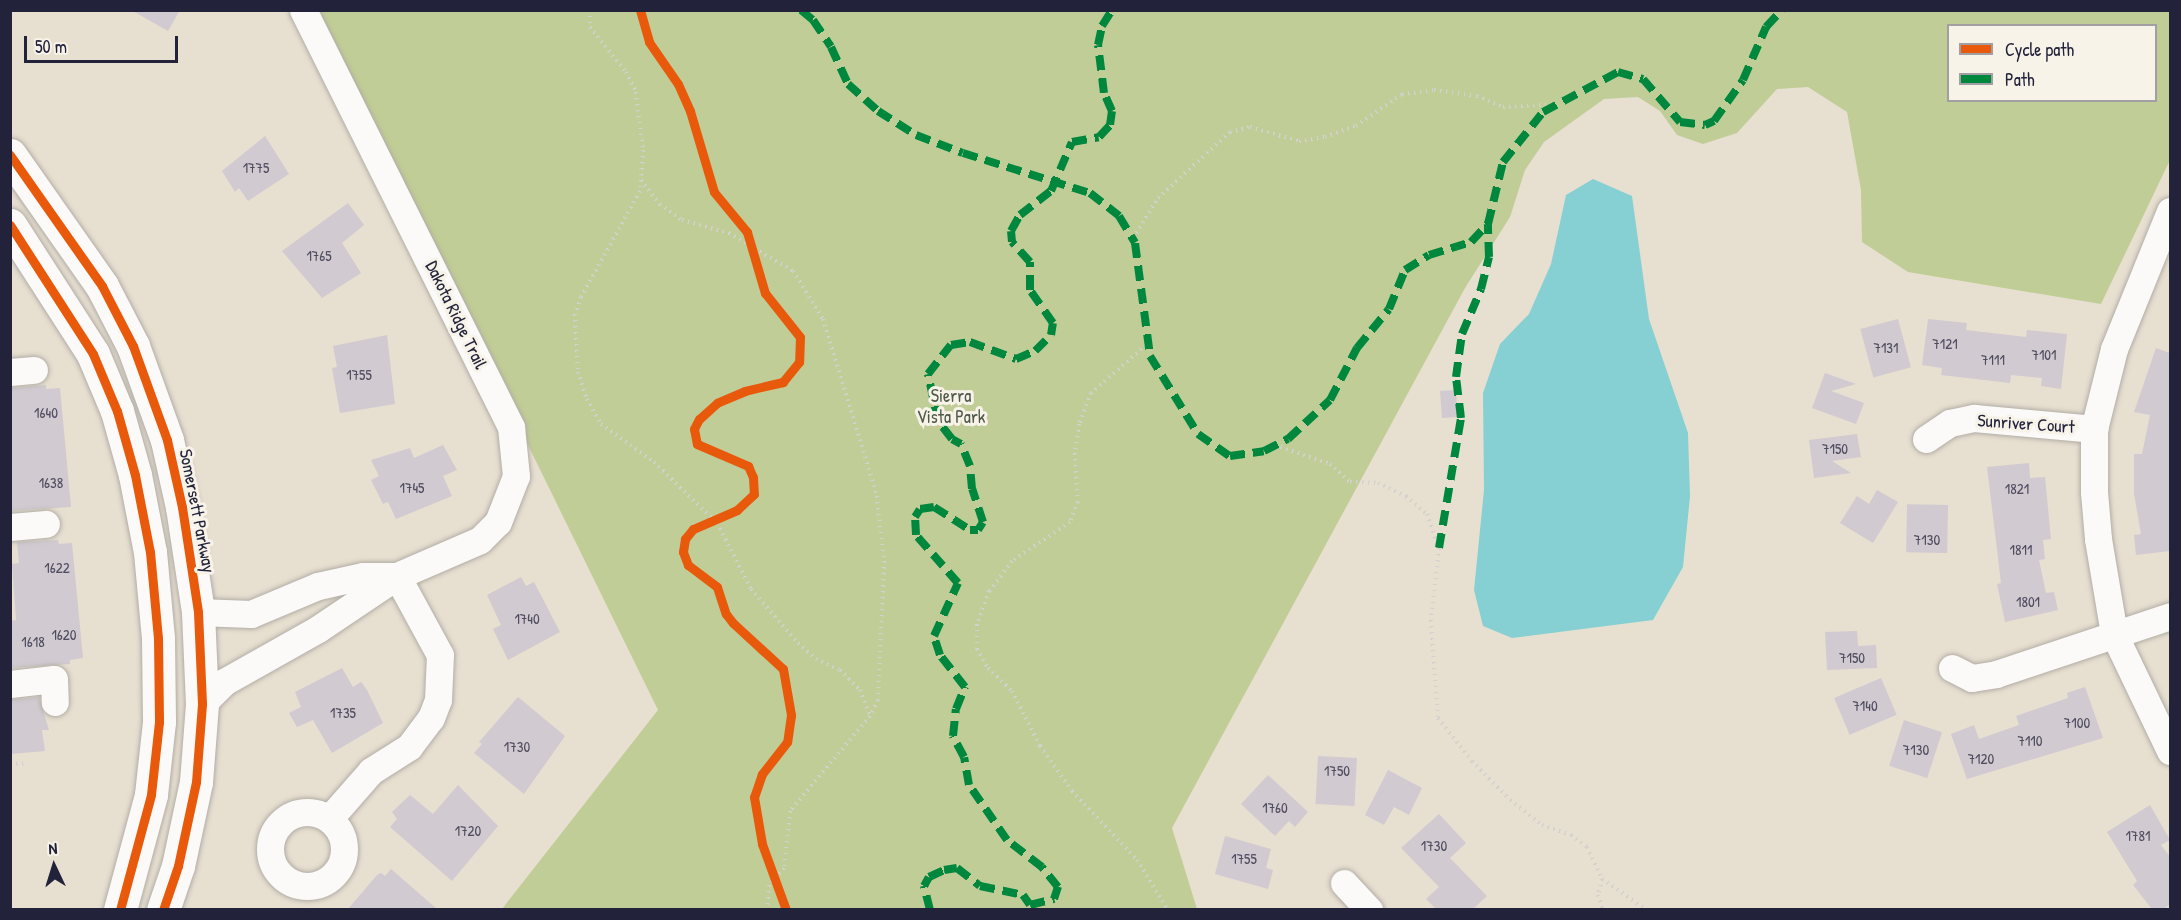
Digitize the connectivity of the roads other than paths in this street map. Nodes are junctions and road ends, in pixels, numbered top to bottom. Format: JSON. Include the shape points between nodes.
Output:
{"nodes":[{"id":1,"x":303,"y":10,"type":"edge"},
{"id":2,"x":10,"y":155,"type":"edge"},
{"id":3,"x":2170,"y":211,"type":"edge"},
{"id":4,"x":10,"y":225,"type":"edge"},
{"id":5,"x":2094,"y":429,"type":"junction"},
{"id":6,"x":1926,"y":439,"type":"dead end"},
{"id":7,"x":46,"y":524,"type":"dead end"},
{"id":8,"x":10,"y":527,"type":"edge"},
{"id":9,"x":397,"y":576,"type":"junction"},
{"id":10,"x":198,"y":612,"type":"junction"},
{"id":11,"x":2170,"y":616,"type":"edge"},
{"id":12,"x":2114,"y":634,"type":"junction"},
{"id":13,"x":1952,"y":668,"type":"dead end"},
{"id":14,"x":10,"y":684,"type":"edge"},
{"id":15,"x":55,"y":702,"type":"dead end"},
{"id":16,"x":202,"y":704,"type":"junction"},
{"id":17,"x":2170,"y":751,"type":"edge"},
{"id":18,"x":329,"y":819,"type":"dead end"},
{"id":19,"x":1344,"y":883,"type":"dead end"},
{"id":20,"x":120,"y":909,"type":"edge"},
{"id":21,"x":163,"y":909,"type":"edge"},
{"id":22,"x":1369,"y":909,"type":"edge"}],
"edges":[{"from":1,"to":9,"type":"street","name":"Dakota Ridge Trail","via":[[511,427],[516,450],[516,477],[498,522],[480,540]]},
{"from":2,"to":10,"type":"main road","name":"Somersett Parkway","via":[[102,286],[133,346],[167,440],[192,559]]},
{"from":3,"to":5,"type":"street","via":[[2114,349]]},
{"from":4,"to":20,"type":"main road","via":[[87,345],[117,411],[150,552],[158,638],[159,722],[151,795]]},
{"from":5,"to":6,"type":"street","name":"Sunriver Court","via":[[1974,418],[1950,423]]},
{"from":5,"to":12,"type":"street","via":[[2098,539]]},
{"from":7,"to":8,"type":"street"},
{"from":9,"to":10,"type":"street","name":"Dakota Ridge Trail","via":[[363,576],[318,586],[251,614]]},
{"from":9,"to":16,"type":"street","name":"Dakota Ridge Trail","via":[[318,629],[224,682]]},
{"from":9,"to":18,"type":"street","via":[[440,655],[438,700],[409,747],[371,771]]},
{"from":10,"to":16,"type":"main road","name":"Somersett Parkway"},
{"from":11,"to":12,"type":"street"},
{"from":12,"to":13,"type":"street","via":[[1996,674],[1972,678]]},
{"from":12,"to":17,"type":"street"},
{"from":14,"to":15,"type":"street","via":[[54,680]]},
{"from":16,"to":21,"type":"main road","name":"Somersett Parkway","via":[[196,782],[178,866]]},
{"from":19,"to":22,"type":"street"}]}
